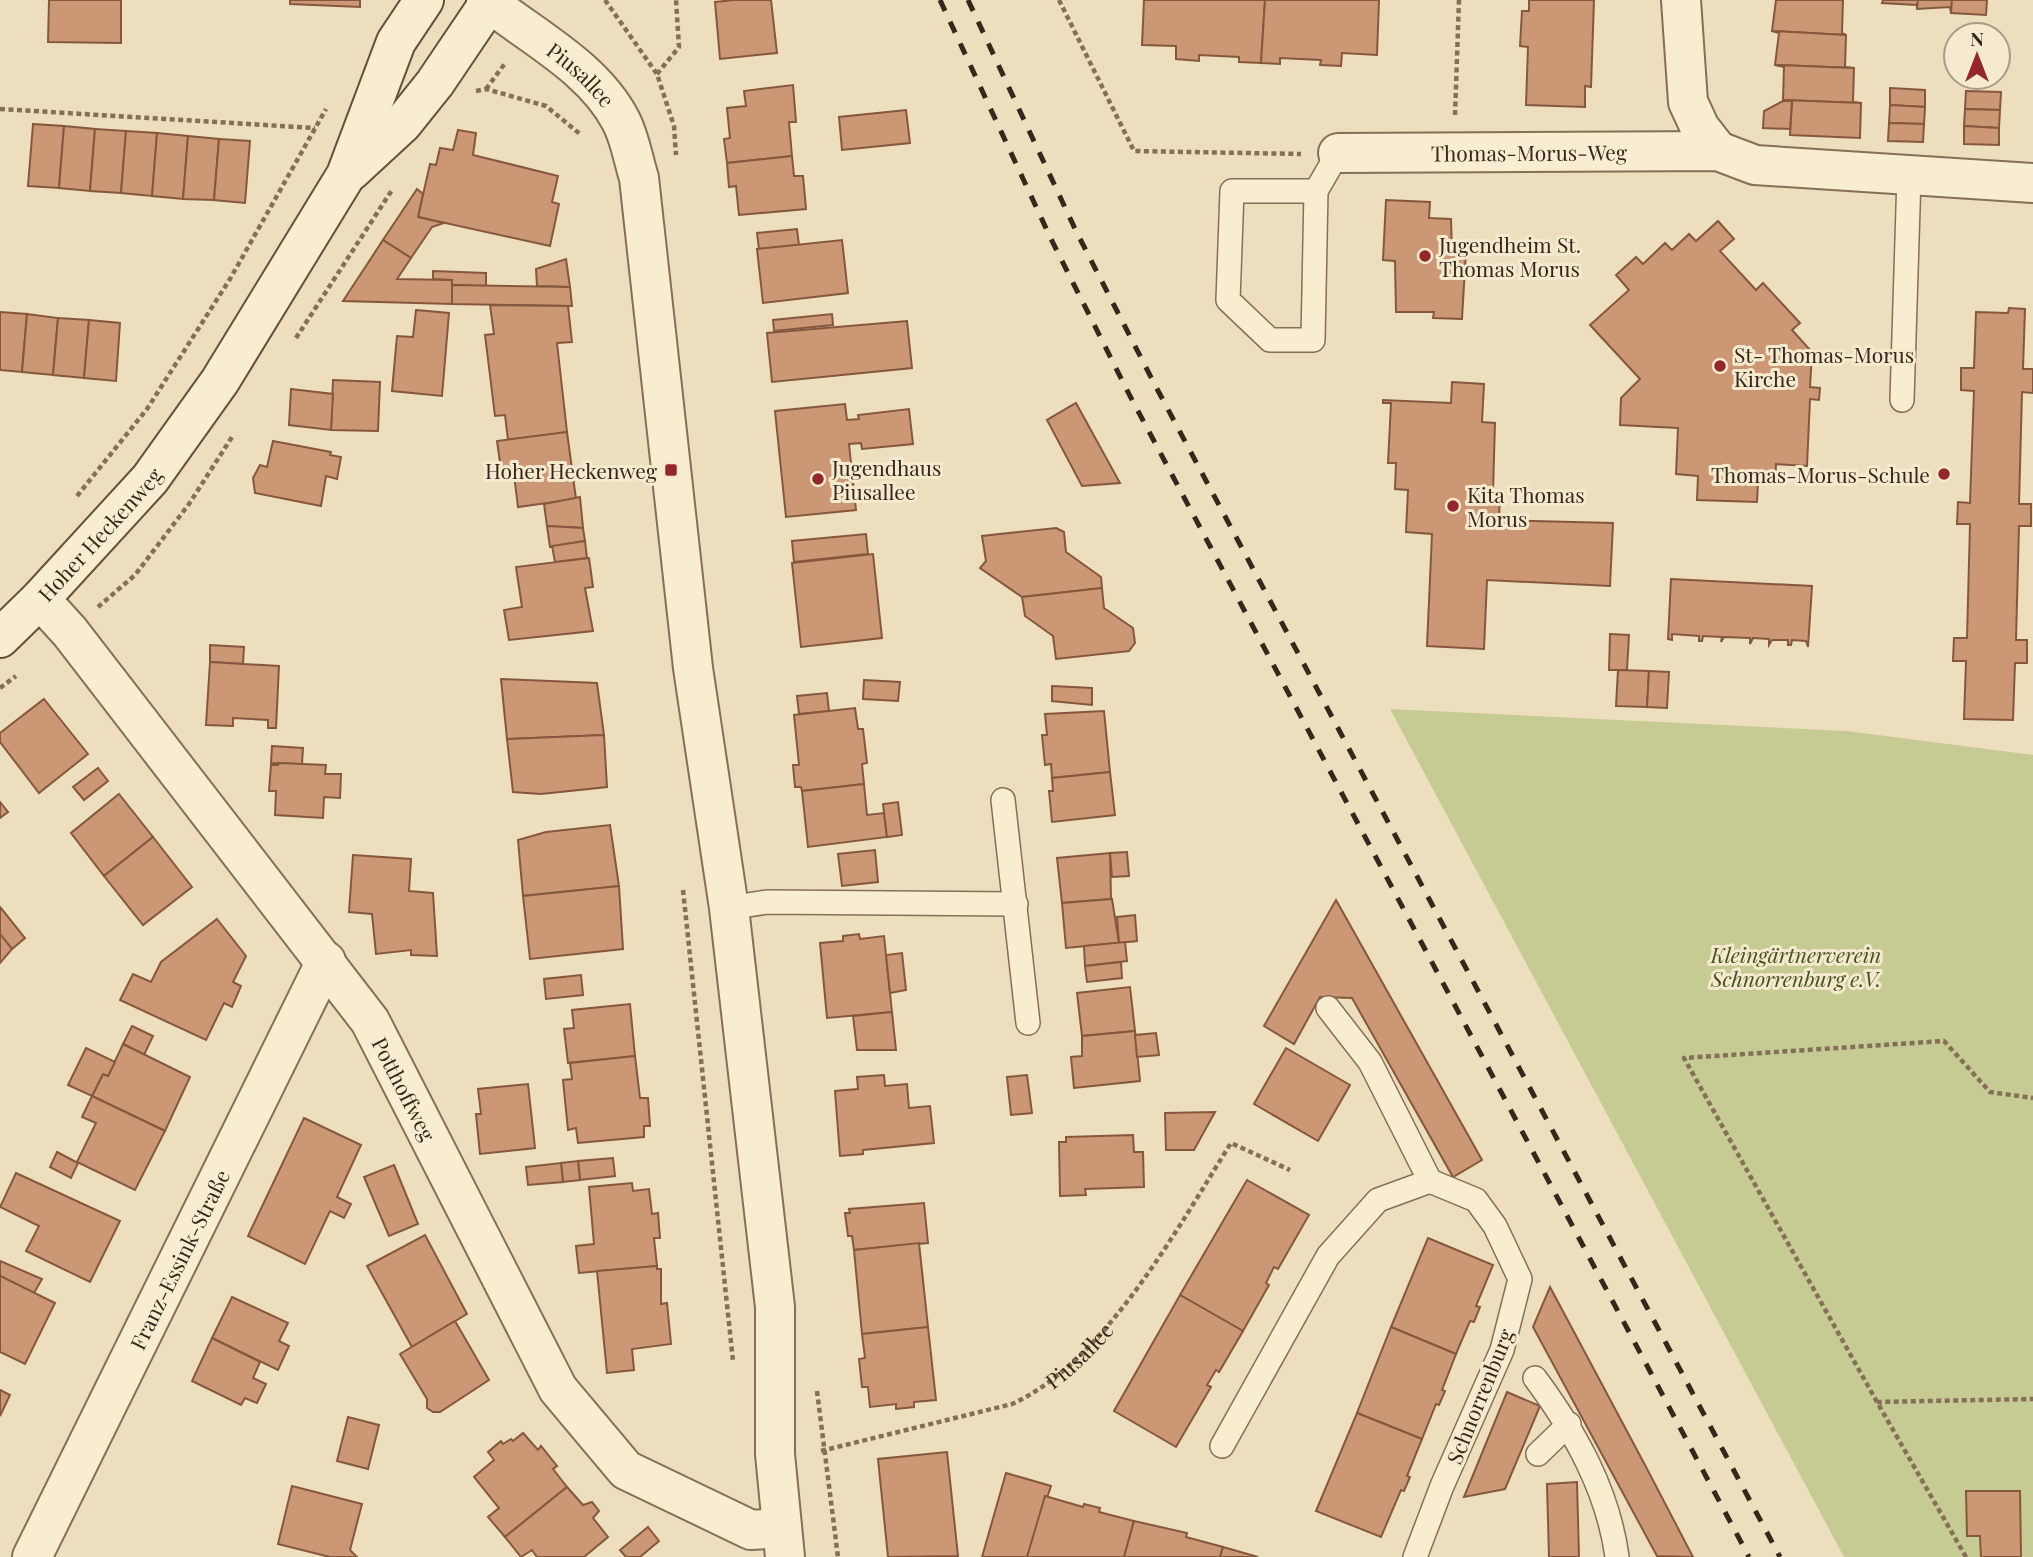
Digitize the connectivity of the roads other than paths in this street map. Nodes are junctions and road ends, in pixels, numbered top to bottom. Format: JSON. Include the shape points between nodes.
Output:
{"nodes":[{"id":1,"x":424,"y":0,"type":"edge"},
{"id":2,"x":1681,"y":0,"type":"edge"},
{"id":3,"x":488,"y":1,"type":"edge"},
{"id":4,"x":1718,"y":151,"type":"junction"},
{"id":5,"x":1338,"y":153,"type":"joint"},
{"id":6,"x":346,"y":175,"type":"junction"},
{"id":7,"x":1909,"y":176,"type":"junction"},
{"id":8,"x":2033,"y":183,"type":"edge"},
{"id":9,"x":1316,"y":191,"type":"junction"},
{"id":10,"x":1902,"y":400,"type":"dead end"},
{"id":11,"x":40,"y":599,"type":"junction"},
{"id":12,"x":0,"y":638,"type":"edge"},
{"id":13,"x":1003,"y":800,"type":"dead end"},
{"id":14,"x":1016,"y":904,"type":"junction"},
{"id":15,"x":729,"y":908,"type":"junction"},
{"id":16,"x":326,"y":961,"type":"junction"},
{"id":17,"x":1328,"y":1008,"type":"dead end"},
{"id":18,"x":1028,"y":1023,"type":"dead end"},
{"id":19,"x":1430,"y":1181,"type":"junction"},
{"id":20,"x":1535,"y":1378,"type":"dead end"},
{"id":21,"x":1569,"y":1424,"type":"junction"},
{"id":22,"x":1222,"y":1446,"type":"dead end"},
{"id":23,"x":1538,"y":1454,"type":"dead end"},
{"id":24,"x":784,"y":1543,"type":"edge"},
{"id":25,"x":32,"y":1557,"type":"edge"},
{"id":26,"x":1415,"y":1557,"type":"edge"},
{"id":27,"x":1617,"y":1557,"type":"edge"}],
"edges":[{"from":1,"to":6,"type":"street","name":"Hoher Heckenweg","via":[[396,42]]},
{"from":2,"to":4,"type":"street","via":[[1688,102]]},
{"from":3,"to":6,"type":"street","name":"Hoher Heckenweg","via":[[403,123]]},
{"from":3,"to":15,"type":"street","name":"Piusallee","via":[[564,57],[608,99],[622,124],[639,178],[693,668]]},
{"from":4,"to":5,"type":"street","name":"Thomas-Morus-Weg"},
{"from":4,"to":7,"type":"street","name":"Thomas-Morus-Weg","via":[[1755,165]]},
{"from":5,"to":9,"type":"lane"},
{"from":6,"to":11,"type":"street","name":"Hoher Heckenweg","via":[[220,381],[150,479]]},
{"from":7,"to":8,"type":"street","name":"Thomas-Morus-Weg"},
{"from":7,"to":10,"type":"lane"},
{"from":9,"to":9,"type":"lane","via":[[1232,191],[1228,300],[1270,340],[1313,340]]},
{"from":11,"to":12,"type":"street","name":"Hoher Heckenweg"},
{"from":11,"to":16,"type":"street","name":"Potthoffweg"},
{"from":13,"to":14,"type":"lane"},
{"from":14,"to":15,"type":"lane","via":[[766,902]]},
{"from":14,"to":18,"type":"lane"},
{"from":15,"to":24,"type":"street","name":"Piusallee","via":[[775,1307],[775,1454]]},
{"from":16,"to":24,"type":"street","name":"Potthoffweg","via":[[370,1021],[558,1389],[625,1470]]},
{"from":16,"to":25,"type":"street","name":"Franz-Essink-Straße"},
{"from":17,"to":19,"type":"lane","via":[[1370,1062]]},
{"from":19,"to":22,"type":"lane","via":[[1378,1200],[1328,1256]]},
{"from":19,"to":26,"type":"lane","name":"Schnorrenburg","via":[[1476,1200],[1495,1226],[1520,1279],[1502,1350]]},
{"from":20,"to":21,"type":"lane"},
{"from":21,"to":23,"type":"lane"},
{"from":21,"to":27,"type":"lane","via":[[1612,1519]]}]}
